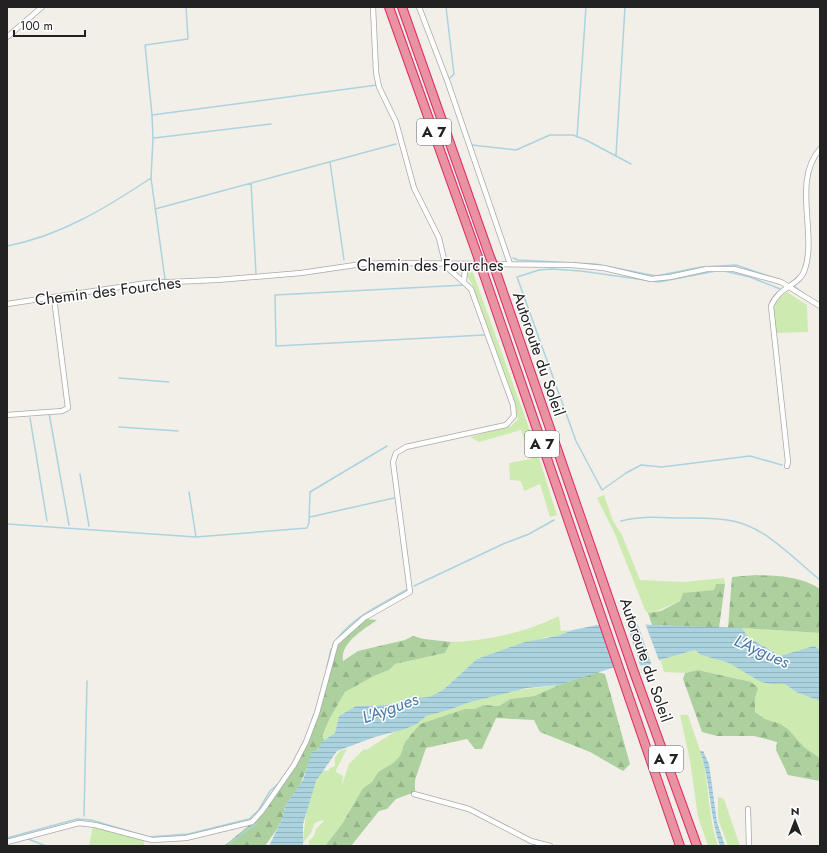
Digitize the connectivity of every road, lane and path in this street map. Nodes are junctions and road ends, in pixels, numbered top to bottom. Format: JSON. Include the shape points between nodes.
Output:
{"nodes":[{"id":1,"x":42,"y":7,"type":"edge"},
{"id":2,"x":373,"y":7,"type":"edge"},
{"id":3,"x":389,"y":7,"type":"edge"},
{"id":4,"x":402,"y":7,"type":"edge"},
{"id":5,"x":418,"y":7,"type":"edge"},
{"id":6,"x":7,"y":37,"type":"edge"},
{"id":7,"x":820,"y":149,"type":"edge"},
{"id":8,"x":445,"y":263,"type":"junction"},
{"id":9,"x":468,"y":264,"type":"junction"},
{"id":10,"x":507,"y":264,"type":"junction"},
{"id":11,"x":464,"y":281,"type":"junction"},
{"id":12,"x":789,"y":286,"type":"junction"},
{"id":13,"x":54,"y":298,"type":"junction"},
{"id":14,"x":7,"y":304,"type":"edge"},
{"id":15,"x":820,"y":306,"type":"edge"},
{"id":16,"x":7,"y":415,"type":"edge"},
{"id":17,"x":786,"y":466,"type":"dead end"},
{"id":18,"x":414,"y":794,"type":"dead end"},
{"id":19,"x":748,"y":809,"type":"dead end"},
{"id":20,"x":7,"y":842,"type":"edge"},
{"id":21,"x":550,"y":846,"type":"edge"},
{"id":22,"x":680,"y":846,"type":"edge"},
{"id":23,"x":697,"y":846,"type":"edge"},
{"id":24,"x":749,"y":846,"type":"edge"}],
"edges":[{"from":1,"to":6,"type":"street"},
{"from":2,"to":8,"type":"street","via":[[379,87],[396,122],[414,188],[438,238]]},
{"from":3,"to":22,"type":"highway","name":"Autoroute du Soleil","number":"A 7","bridge":true,"via":[[478,257]]},
{"from":4,"to":23,"type":"highway","name":"Autoroute du Soleil","number":"A 7","bridge":true},
{"from":5,"to":10,"type":"street","via":[[448,84]]},
{"from":7,"to":12,"type":"street","via":[[813,160],[807,182],[807,262],[800,278]]},
{"from":8,"to":9,"type":"street","name":"Chemin des Fourches"},
{"from":8,"to":11,"type":"street"},
{"from":8,"to":13,"type":"street","name":"Chemin des Fourches","via":[[362,264],[217,280],[147,283]]},
{"from":9,"to":10,"type":"street","name":"Chemin des Fourches"},
{"from":9,"to":11,"type":"street"},
{"from":10,"to":12,"type":"street","name":"Chemin des Fourches","via":[[604,268],[651,279],[722,268],[745,270]]},
{"from":11,"to":20,"type":"street","via":[[471,289],[479,309],[513,405],[514,416],[506,425],[406,448],[396,453],[393,462],[410,592],[364,618],[336,643],[317,713],[306,742],[294,765],[262,811],[252,822],[186,838],[143,839],[79,823]]},
{"from":12,"to":15,"type":"street","name":"Chemin des Fourches"},
{"from":12,"to":17,"type":"street","via":[[780,291],[771,306],[788,462]]},
{"from":13,"to":14,"type":"street","name":"Chemin des Fourches"},
{"from":13,"to":16,"type":"street","via":[[68,408],[62,411]]},
{"from":18,"to":21,"type":"street","via":[[469,808],[531,841]]},
{"from":19,"to":24,"type":"street"}]}
